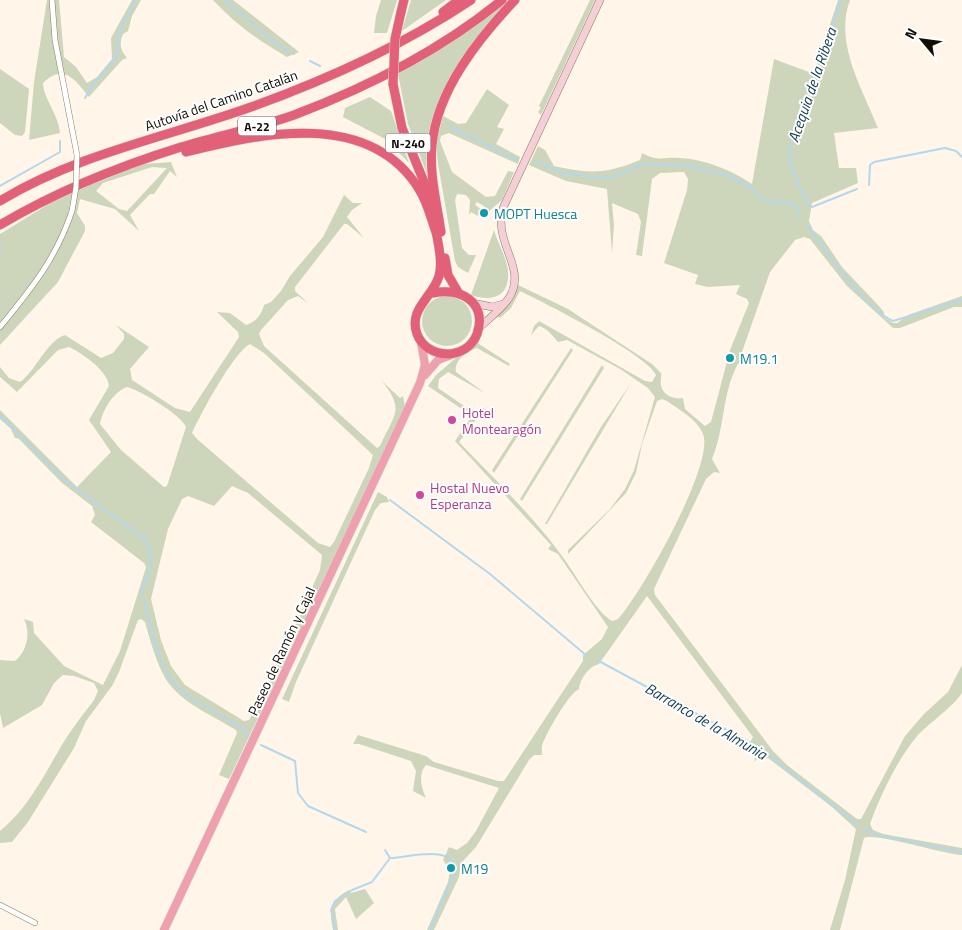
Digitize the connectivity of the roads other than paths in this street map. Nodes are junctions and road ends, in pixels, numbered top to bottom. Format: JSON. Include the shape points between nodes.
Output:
{"nodes":[{"id":1,"x":52,"y":0,"type":"edge"},
{"id":2,"x":404,"y":0,"type":"edge"},
{"id":3,"x":459,"y":0,"type":"edge"},
{"id":4,"x":471,"y":0,"type":"edge"},
{"id":5,"x":502,"y":0,"type":"edge"},
{"id":6,"x":515,"y":0,"type":"edge"},
{"id":7,"x":600,"y":0,"type":"edge"},
{"id":8,"x":388,"y":51,"type":"junction"},
{"id":9,"x":0,"y":201,"type":"edge"},
{"id":10,"x":0,"y":225,"type":"edge"},
{"id":11,"x":439,"y":234,"type":"junction"},
{"id":12,"x":443,"y":275,"type":"junction"},
{"id":13,"x":458,"y":292,"type":"junction"},
{"id":14,"x":433,"y":293,"type":"junction"},
{"id":15,"x":506,"y":302,"type":"junction"},
{"id":16,"x":473,"y":303,"type":"junction"},
{"id":17,"x":0,"y":327,"type":"edge"},
{"id":18,"x":478,"y":329,"type":"junction"},
{"id":19,"x":421,"y":342,"type":"junction"},
{"id":20,"x":454,"y":354,"type":"junction"},
{"id":21,"x":420,"y":383,"type":"junction"},
{"id":22,"x":0,"y":905,"type":"edge"},
{"id":23,"x":35,"y":924,"type":"dead end"},
{"id":24,"x":164,"y":930,"type":"edge"}],
"edges":[{"from":1,"to":17,"type":"street","bridge":true,"via":[[55,40],[77,155],[76,187],[72,211],[57,250]]},
{"from":2,"to":11,"type":"highway","number":"N-240","bridge":true,"via":[[395,39],[393,84],[402,128],[432,200]]},
{"from":3,"to":8,"type":"highway"},
{"from":4,"to":8,"type":"highway","name":"Autovía del Camino Catalán","number":"A-22"},
{"from":5,"to":10,"type":"highway","number":"A-22","via":[[409,63],[340,96],[292,115],[181,147],[96,177],[58,193]]},
{"from":6,"to":11,"type":"highway","via":[[468,58],[436,123],[431,164]]},
{"from":7,"to":15,"type":"street","via":[[503,208],[501,234],[515,273],[512,292]]},
{"from":8,"to":9,"type":"highway","name":"Autovía del Camino Catalán","number":"A-22","via":[[251,107],[112,150],[35,182]]},
{"from":10,"to":11,"type":"highway","via":[[62,193],[136,166],[224,142],[319,133],[356,140],[398,165],[418,187]]},
{"from":11,"to":12,"type":"highway","number":"N-240"},
{"from":12,"to":13,"type":"highway"},
{"from":12,"to":14,"type":"highway"},
{"from":13,"to":14,"type":"highway"},
{"from":13,"to":16,"type":"highway"},
{"from":14,"to":19,"type":"highway","via":[[422,303],[415,318]]},
{"from":15,"to":16,"type":"street","via":[[492,307]]},
{"from":15,"to":18,"type":"street"},
{"from":16,"to":18,"type":"highway"},
{"from":18,"to":20,"type":"highway","via":[[470,345]]},
{"from":19,"to":20,"type":"highway","via":[[432,351]]},
{"from":19,"to":21,"type":"main road","via":[[425,364]]},
{"from":20,"to":21,"type":"main road","via":[[438,360]]},
{"from":21,"to":24,"type":"main road","name":"Paseo de Ramón y Cajal"},
{"from":22,"to":23,"type":"street"}]}
